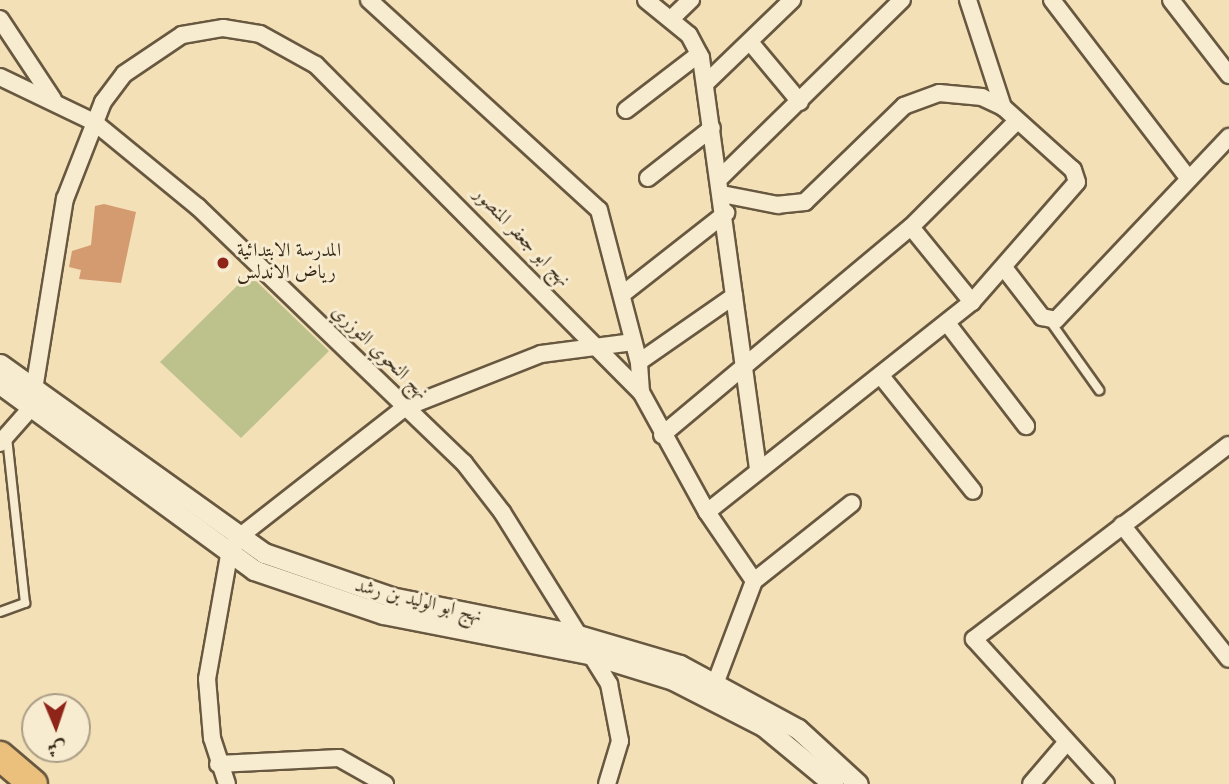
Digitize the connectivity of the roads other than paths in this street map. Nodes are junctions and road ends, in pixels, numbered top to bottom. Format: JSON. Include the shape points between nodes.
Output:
{"nodes":[{"id":1,"x":369,"y":0,"type":"edge"},
{"id":2,"x":646,"y":0,"type":"edge"},
{"id":3,"x":691,"y":0,"type":"edge"},
{"id":4,"x":792,"y":0,"type":"edge"},
{"id":5,"x":902,"y":0,"type":"edge"},
{"id":6,"x":968,"y":0,"type":"edge"},
{"id":7,"x":1052,"y":0,"type":"edge"},
{"id":8,"x":1171,"y":0,"type":"edge"},
{"id":9,"x":0,"y":19,"type":"edge"},
{"id":10,"x":671,"y":19,"type":"junction"},
{"id":11,"x":750,"y":42,"type":"junction"},
{"id":12,"x":699,"y":54,"type":"junction"},
{"id":13,"x":1229,"y":75,"type":"edge"},
{"id":14,"x":0,"y":77,"type":"edge"},
{"id":15,"x":706,"y":83,"type":"junction"},
{"id":16,"x":54,"y":101,"type":"junction"},
{"id":17,"x":800,"y":102,"type":"junction"},
{"id":18,"x":1003,"y":107,"type":"junction"},
{"id":19,"x":626,"y":110,"type":"dead end"},
{"id":20,"x":1017,"y":121,"type":"junction"},
{"id":21,"x":94,"y":122,"type":"junction"},
{"id":22,"x":712,"y":128,"type":"junction"},
{"id":23,"x":1229,"y":137,"type":"edge"},
{"id":24,"x":648,"y":178,"type":"dead end"},
{"id":25,"x":1188,"y":178,"type":"junction"},
{"id":26,"x":721,"y":186,"type":"junction"},
{"id":27,"x":726,"y":212,"type":"junction"},
{"id":28,"x":911,"y":228,"type":"junction"},
{"id":29,"x":1005,"y":269,"type":"junction"},
{"id":30,"x":624,"y":293,"type":"junction"},
{"id":31,"x":734,"y":296,"type":"junction"},
{"id":32,"x":971,"y":302,"type":"junction"},
{"id":33,"x":1050,"y":321,"type":"junction"},
{"id":34,"x":947,"y":323,"type":"junction"},
{"id":35,"x":633,"y":342,"type":"junction"},
{"id":36,"x":598,"y":349,"type":"junction"},
{"id":37,"x":639,"y":362,"type":"junction"},
{"id":38,"x":0,"y":364,"type":"edge"},
{"id":39,"x":746,"y":366,"type":"junction"},
{"id":40,"x":881,"y":376,"type":"junction"},
{"id":41,"x":0,"y":384,"type":"edge"},
{"id":42,"x":1099,"y":390,"type":"dead end"},
{"id":43,"x":641,"y":392,"type":"junction"},
{"id":44,"x":34,"y":400,"type":"junction"},
{"id":45,"x":404,"y":408,"type":"junction"},
{"id":46,"x":1026,"y":426,"type":"dead end"},
{"id":47,"x":662,"y":435,"type":"junction"},
{"id":48,"x":3,"y":440,"type":"edge"},
{"id":49,"x":1229,"y":445,"type":"edge"},
{"id":50,"x":758,"y":470,"type":"junction"},
{"id":51,"x":973,"y":491,"type":"dead end"},
{"id":52,"x":852,"y":503,"type":"dead end"},
{"id":53,"x":707,"y":512,"type":"junction"},
{"id":54,"x":1122,"y":525,"type":"junction"},
{"id":55,"x":239,"y":537,"type":"junction"},
{"id":56,"x":229,"y":555,"type":"junction"},
{"id":57,"x":754,"y":581,"type":"junction"},
{"id":58,"x":0,"y":612,"type":"edge"},
{"id":59,"x":575,"y":634,"type":"junction"},
{"id":60,"x":589,"y":654,"type":"junction"},
{"id":61,"x":1229,"y":659,"type":"edge"},
{"id":62,"x":714,"y":689,"type":"junction"},
{"id":63,"x":1066,"y":743,"type":"junction"},
{"id":64,"x":0,"y":756,"type":"edge"},
{"id":65,"x":218,"y":764,"type":"junction"},
{"id":66,"x":0,"y":780,"type":"edge"},
{"id":67,"x":6,"y":784,"type":"edge"},
{"id":68,"x":33,"y":784,"type":"edge"},
{"id":69,"x":227,"y":784,"type":"edge"},
{"id":70,"x":385,"y":784,"type":"edge"},
{"id":71,"x":607,"y":784,"type":"edge"},
{"id":72,"x":832,"y":784,"type":"edge"},
{"id":73,"x":859,"y":784,"type":"edge"},
{"id":74,"x":1031,"y":784,"type":"edge"},
{"id":75,"x":1106,"y":784,"type":"edge"}],
"edges":[{"from":1,"to":30,"type":"street","via":[[599,210]]},
{"from":2,"to":10,"type":"street"},
{"from":3,"to":10,"type":"street"},
{"from":4,"to":11,"type":"street"},
{"from":5,"to":17,"type":"street"},
{"from":6,"to":18,"type":"street"},
{"from":7,"to":25,"type":"street"},
{"from":8,"to":13,"type":"street"},
{"from":9,"to":16,"type":"street"},
{"from":10,"to":12,"type":"street"},
{"from":11,"to":15,"type":"street"},
{"from":11,"to":17,"type":"street"},
{"from":12,"to":15,"type":"street"},
{"from":12,"to":19,"type":"street"},
{"from":14,"to":16,"type":"street","name":"نهج النحوي التوزري"},
{"from":15,"to":22,"type":"street"},
{"from":16,"to":21,"type":"street","name":"نهج النحوي التوزري"},
{"from":17,"to":26,"type":"street"},
{"from":18,"to":20,"type":"street"},
{"from":18,"to":26,"type":"street","via":[[958,93],[921,97],[805,202],[778,205]]},
{"from":20,"to":28,"type":"street"},
{"from":20,"to":29,"type":"street","via":[[1073,170],[1077,182]]},
{"from":21,"to":36,"type":"street","name":"نهج ابو جعفر المنصور","via":[[124,74],[182,35],[232,28],[277,41],[316,65]]},
{"from":21,"to":44,"type":"street","name":"نهج ابو جعفر المنصور","via":[[65,199]]},
{"from":21,"to":45,"type":"street","name":"نهج النحوي التوزري","via":[[198,207]]},
{"from":22,"to":24,"type":"street"},
{"from":22,"to":26,"type":"street"},
{"from":23,"to":25,"type":"street"},
{"from":25,"to":33,"type":"street"},
{"from":26,"to":27,"type":"street"},
{"from":27,"to":30,"type":"street"},
{"from":27,"to":31,"type":"street"},
{"from":28,"to":32,"type":"street"},
{"from":28,"to":39,"type":"street"},
{"from":29,"to":32,"type":"street"},
{"from":29,"to":33,"type":"street"},
{"from":30,"to":35,"type":"street"},
{"from":31,"to":37,"type":"street"},
{"from":31,"to":39,"type":"street"},
{"from":32,"to":34,"type":"street"},
{"from":33,"to":42,"type":"lane"},
{"from":34,"to":40,"type":"street"},
{"from":34,"to":46,"type":"street"},
{"from":35,"to":36,"type":"street"},
{"from":35,"to":37,"type":"street"},
{"from":36,"to":43,"type":"street","name":"نهج ابو جعفر المنصور"},
{"from":36,"to":45,"type":"street","via":[[577,346],[541,354]]},
{"from":37,"to":43,"type":"street"},
{"from":38,"to":44,"type":"street","name":"نهج ابو الوليد بن رشد"},
{"from":39,"to":47,"type":"street"},
{"from":39,"to":50,"type":"street"},
{"from":40,"to":50,"type":"street"},
{"from":40,"to":51,"type":"street"},
{"from":41,"to":44,"type":"street","name":"نهج ابو الوليد بن رشد"},
{"from":43,"to":47,"type":"street","name":"نهج ابو جعفر المنصور"},
{"from":44,"to":48,"type":"street"},
{"from":44,"to":55,"type":"street","name":"نهج ابو الوليد بن رشد"},
{"from":44,"to":56,"type":"street","name":"نهج ابو الوليد بن رشد"},
{"from":45,"to":55,"type":"street"},
{"from":45,"to":59,"type":"street","name":"نهج النحوي التوزري","via":[[489,494]]},
{"from":47,"to":53,"type":"street","name":"نهج ابو جعفر المنصور"},
{"from":48,"to":58,"type":"lane","via":[[25,603]]},
{"from":49,"to":54,"type":"street"},
{"from":50,"to":53,"type":"street"},
{"from":52,"to":57,"type":"street"},
{"from":53,"to":57,"type":"street","name":"نهج ابو جعفر المنصور"},
{"from":54,"to":61,"type":"street"},
{"from":54,"to":63,"type":"street","via":[[974,639]]},
{"from":55,"to":56,"type":"street"},
{"from":55,"to":59,"type":"street","name":"نهج ابو الوليد بن رشد","via":[[381,594]]},
{"from":56,"to":60,"type":"street","name":"نهج ابو الوليد بن رشد","via":[[290,585],[383,614]]},
{"from":56,"to":65,"type":"street","via":[[207,680]]},
{"from":57,"to":62,"type":"street"},
{"from":59,"to":60,"type":"street","name":"نهج النحوي التوزري"},
{"from":59,"to":62,"type":"street","name":"نهج ابو الوليد بن رشد"},
{"from":60,"to":62,"type":"street","name":"نهج ابو الوليد بن رشد"},
{"from":60,"to":71,"type":"street","name":"نهج النحوي التوزري","via":[[609,684],[619,723],[617,760]]},
{"from":62,"to":72,"type":"street","name":"نهج ابو الوليد بن رشد","via":[[782,738]]},
{"from":62,"to":73,"type":"street","name":"نهج ابو الوليد بن رشد","via":[[798,729]]},
{"from":63,"to":74,"type":"street"},
{"from":63,"to":75,"type":"street"},
{"from":64,"to":68,"type":"highway"},
{"from":65,"to":69,"type":"street"},
{"from":65,"to":70,"type":"street","via":[[339,758]]},
{"from":66,"to":67,"type":"highway"}]}
